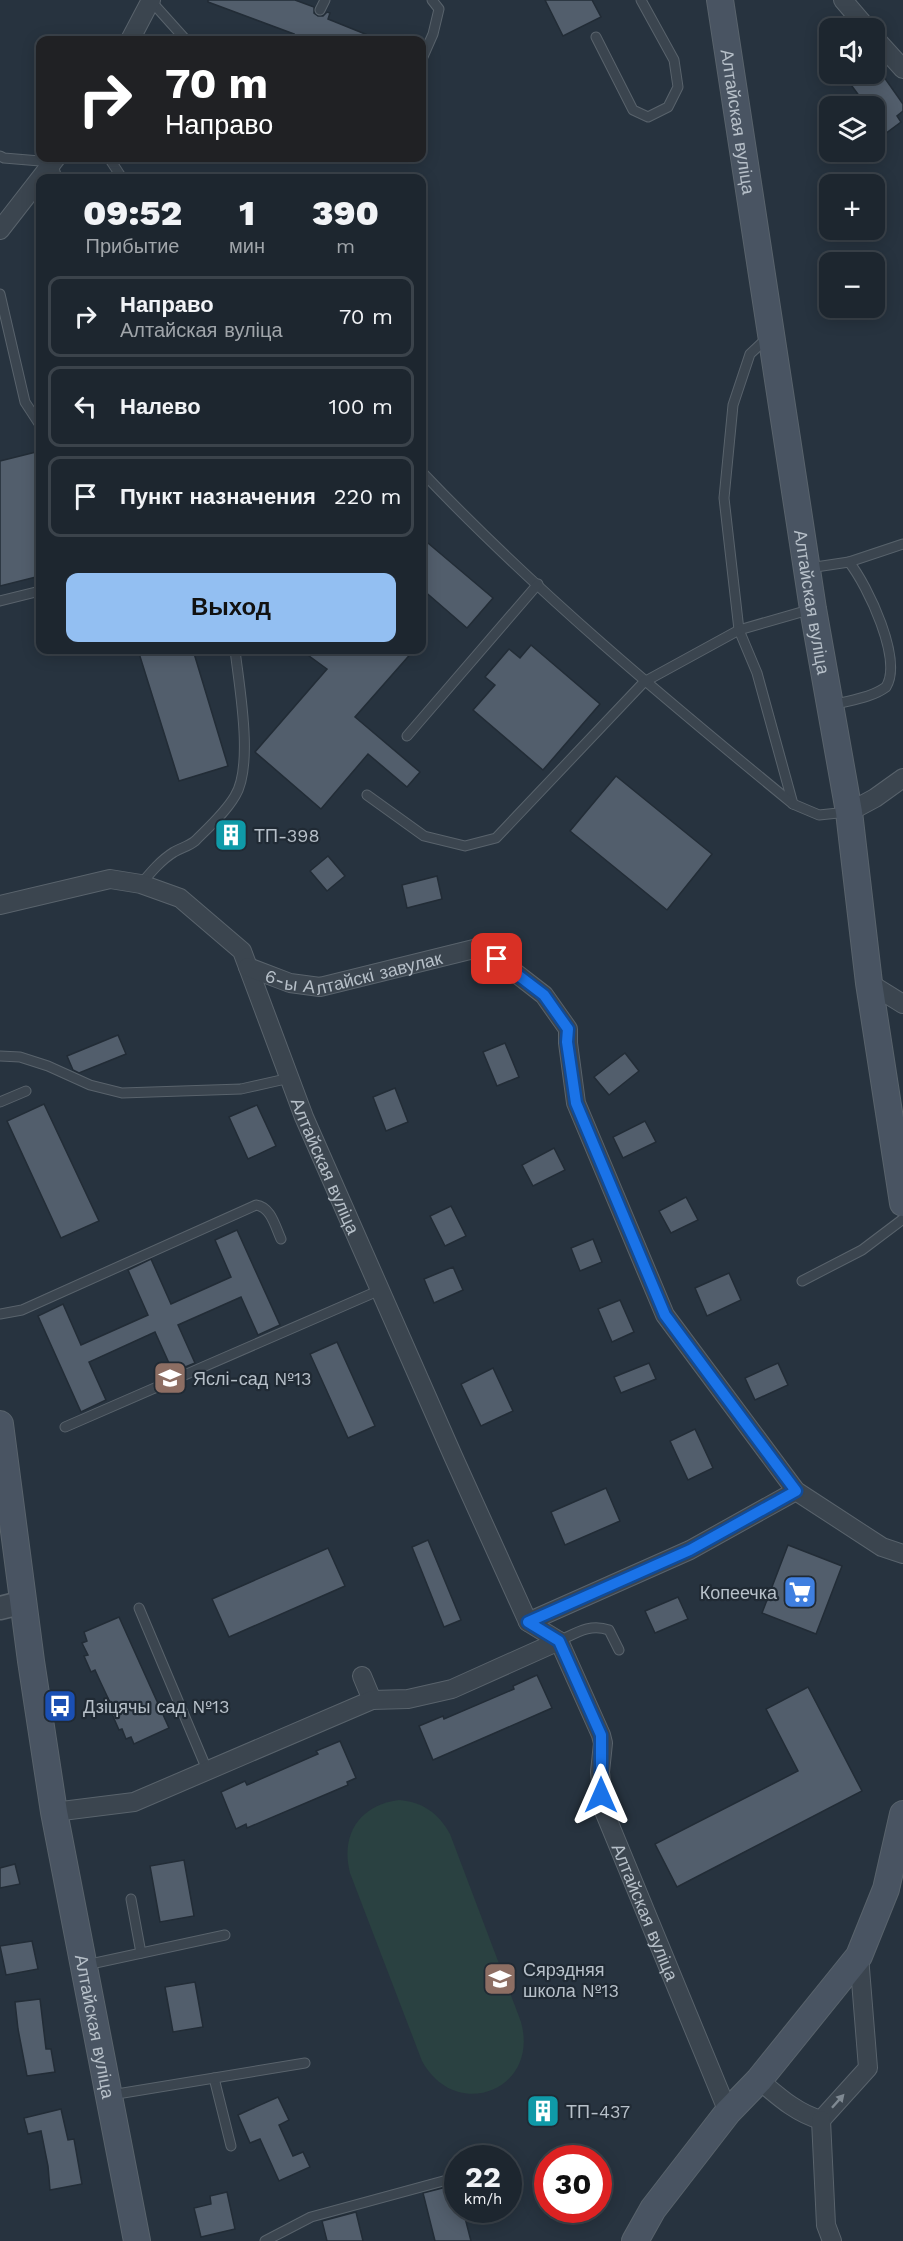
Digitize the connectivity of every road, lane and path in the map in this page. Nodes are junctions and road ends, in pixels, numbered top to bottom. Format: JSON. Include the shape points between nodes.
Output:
{"nodes":[{"id":1,"x":151,"y":0,"type":"edge"},
{"id":2,"x":325,"y":0,"type":"edge"},
{"id":3,"x":432,"y":0,"type":"edge"},
{"id":4,"x":641,"y":0,"type":"edge"},
{"id":5,"x":720,"y":0,"type":"edge"},
{"id":6,"x":843,"y":0,"type":"edge"},
{"id":7,"x":321,"y":10,"type":"dead end"},
{"id":8,"x":858,"y":18,"type":"edge"},
{"id":9,"x":132,"y":36,"type":"edge"},
{"id":10,"x":182,"y":36,"type":"edge"},
{"id":11,"x":596,"y":37,"type":"dead end"},
{"id":12,"x":885,"y":49,"type":"edge"},
{"id":13,"x":426,"y":50,"type":"edge"},
{"id":14,"x":903,"y":69,"type":"edge"},
{"id":15,"x":0,"y":156,"type":"edge"},
{"id":16,"x":55,"y":166,"type":"edge"},
{"id":17,"x":36,"y":188,"type":"edge"},
{"id":18,"x":0,"y":230,"type":"edge"},
{"id":19,"x":0,"y":294,"type":"edge"},
{"id":20,"x":771,"y":334,"type":"junction"},
{"id":21,"x":36,"y":419,"type":"edge"},
{"id":22,"x":426,"y":476,"type":"edge"},
{"id":23,"x":903,"y":544,"type":"edge"},
{"id":24,"x":849,"y":562,"type":"junction"},
{"id":25,"x":807,"y":568,"type":"junction"},
{"id":26,"x":538,"y":584,"type":"junction"},
{"id":27,"x":36,"y":592,"type":"edge"},
{"id":28,"x":0,"y":601,"type":"edge"},
{"id":29,"x":813,"y":609,"type":"junction"},
{"id":30,"x":739,"y":630,"type":"junction"},
{"id":31,"x":235,"y":654,"type":"edge"},
{"id":32,"x":644,"y":682,"type":"junction"},
{"id":33,"x":830,"y":706,"type":"junction"},
{"id":34,"x":407,"y":736,"type":"dead end"},
{"id":35,"x":903,"y":778,"type":"edge"},
{"id":36,"x":367,"y":795,"type":"dead end"},
{"id":37,"x":793,"y":804,"type":"junction"},
{"id":38,"x":849,"y":812,"type":"junction"},
{"id":39,"x":141,"y":884,"type":"junction"},
{"id":40,"x":0,"y":905,"type":"edge"},
{"id":41,"x":248,"y":967,"type":"junction"},
{"id":42,"x":869,"y":983,"type":"junction"},
{"id":43,"x":903,"y":1005,"type":"edge"},
{"id":44,"x":0,"y":1056,"type":"edge"},
{"id":45,"x":290,"y":1078,"type":"junction"},
{"id":46,"x":26,"y":1091,"type":"dead end"},
{"id":47,"x":0,"y":1102,"type":"edge"},
{"id":48,"x":901,"y":1170,"type":"edge"},
{"id":49,"x":903,"y":1203,"type":"edge"},
{"id":50,"x":903,"y":1219,"type":"edge"},
{"id":51,"x":281,"y":1239,"type":"dead end"},
{"id":52,"x":802,"y":1281,"type":"dead end"},
{"id":53,"x":380,"y":1290,"type":"junction"},
{"id":54,"x":0,"y":1314,"type":"edge"},
{"id":55,"x":0,"y":1424,"type":"edge"},
{"id":56,"x":66,"y":1427,"type":"dead end"},
{"id":57,"x":796,"y":1491,"type":"junction"},
{"id":58,"x":903,"y":1554,"type":"edge"},
{"id":59,"x":24,"y":1602,"type":"junction"},
{"id":60,"x":0,"y":1608,"type":"edge"},
{"id":61,"x":139,"y":1608,"type":"dead end"},
{"id":62,"x":528,"y":1622,"type":"junction"},
{"id":63,"x":559,"y":1641,"type":"junction"},
{"id":64,"x":619,"y":1650,"type":"dead end"},
{"id":65,"x":362,"y":1676,"type":"dead end"},
{"id":66,"x":372,"y":1700,"type":"junction"},
{"id":67,"x":208,"y":1772,"type":"junction"},
{"id":68,"x":54,"y":1812,"type":"junction"},
{"id":69,"x":903,"y":1814,"type":"edge"},
{"id":70,"x":131,"y":1899,"type":"dead end"},
{"id":71,"x":225,"y":1935,"type":"dead end"},
{"id":72,"x":141,"y":1953,"type":"junction"},
{"id":73,"x":859,"y":1956,"type":"junction"},
{"id":74,"x":84,"y":1965,"type":"junction"},
{"id":75,"x":305,"y":2063,"type":"dead end"},
{"id":76,"x":214,"y":2078,"type":"junction"},
{"id":77,"x":759,"y":2080,"type":"junction"},
{"id":78,"x":109,"y":2096,"type":"junction"},
{"id":79,"x":728,"y":2112,"type":"junction"},
{"id":80,"x":821,"y":2120,"type":"junction"},
{"id":81,"x":231,"y":2146,"type":"dead end"},
{"id":82,"x":444,"y":2181,"type":"edge"},
{"id":83,"x":137,"y":2241,"type":"edge"},
{"id":84,"x":265,"y":2241,"type":"edge"},
{"id":85,"x":635,"y":2241,"type":"edge"},
{"id":86,"x":832,"y":2241,"type":"edge"}],
"edges":[{"from":1,"to":9,"type":"street"},
{"from":1,"to":10,"type":"lane"},
{"from":2,"to":7,"type":"lane"},
{"from":3,"to":13,"type":"lane","via":[[438,9]]},
{"from":4,"to":11,"type":"lane","via":[[674,60],[678,87],[668,107],[648,117],[633,110]]},
{"from":5,"to":20,"type":"main road","name":"Алтайская вуліца"},
{"from":6,"to":8,"type":"street"},
{"from":12,"to":14,"type":"street"},
{"from":15,"to":16,"type":"lane"},
{"from":17,"to":18,"type":"street"},
{"from":19,"to":21,"type":"lane","via":[[25,402]]},
{"from":20,"to":25,"type":"main road","name":"Алтайская вуліца"},
{"from":20,"to":30,"type":"lane","via":[[750,354],[733,405],[727,452],[724,498]]},
{"from":22,"to":26,"type":"lane"},
{"from":23,"to":24,"type":"lane"},
{"from":24,"to":25,"type":"lane"},
{"from":24,"to":33,"type":"lane","via":[[884,613],[897,660],[896,674],[874,694]]},
{"from":25,"to":29,"type":"main road","name":"Алтайская вуліца"},
{"from":26,"to":32,"type":"lane"},
{"from":26,"to":34,"type":"lane"},
{"from":27,"to":28,"type":"lane"},
{"from":29,"to":30,"type":"lane"},
{"from":29,"to":33,"type":"main road","name":"Алтайская вуліца"},
{"from":30,"to":32,"type":"lane"},
{"from":30,"to":37,"type":"lane","via":[[757,673]]},
{"from":31,"to":39,"type":"lane","via":[[243,719],[243,772],[236,795],[192,843],[157,865]]},
{"from":32,"to":36,"type":"lane","via":[[496,838],[465,846],[424,836]]},
{"from":32,"to":37,"type":"lane"},
{"from":33,"to":38,"type":"main road","name":"Алтайская вуліца"},
{"from":35,"to":38,"type":"street"},
{"from":37,"to":38,"type":"lane","via":[[819,815]]},
{"from":38,"to":42,"type":"main road","name":"Алтайская вуліца"},
{"from":39,"to":40,"type":"street","name":"Алтайская вуліца","via":[[110,879]]},
{"from":39,"to":41,"type":"street","name":"Алтайская вуліца","via":[[180,898],[242,951]]},
{"from":41,"to":45,"type":"street","name":"Алтайская вуліца"},
{"from":41,"to":57,"type":"street","name":"6-ы Алтайскі завулак","via":[[290,983],[320,987],[482,947],[544,995],[568,1029],[576,1103],[665,1315]]},
{"from":42,"to":43,"type":"street"},
{"from":42,"to":48,"type":"main road","name":"Алтайская вуліца"},
{"from":44,"to":45,"type":"lane","via":[[20,1057],[90,1085],[122,1093],[241,1089]]},
{"from":45,"to":53,"type":"street","name":"Алтайская вуліца"},
{"from":46,"to":47,"type":"lane"},
{"from":48,"to":49,"type":"main road","name":"Алтайская вуліца"},
{"from":50,"to":52,"type":"lane","via":[[862,1250]]},
{"from":51,"to":54,"type":"lane","via":[[268,1211],[256,1206],[22,1310]]},
{"from":53,"to":56,"type":"lane"},
{"from":53,"to":62,"type":"street","name":"Алтайская вуліца"},
{"from":55,"to":59,"type":"main road","name":"Алтайская вуліца"},
{"from":57,"to":58,"type":"street","name":"6-ы Алтайскі завулак","via":[[882,1547]]},
{"from":57,"to":62,"type":"street","via":[[690,1550]]},
{"from":59,"to":60,"type":"street"},
{"from":59,"to":68,"type":"main road","name":"Алтайская вуліца"},
{"from":61,"to":67,"type":"lane"},
{"from":62,"to":63,"type":"street"},
{"from":63,"to":64,"type":"lane","via":[[600,1626],[609,1629]]},
{"from":63,"to":66,"type":"street","via":[[452,1689],[408,1699]]},
{"from":63,"to":79,"type":"street","name":"Алтайская вуліца","via":[[601,1735],[604,1811]]},
{"from":65,"to":66,"type":"street"},
{"from":66,"to":67,"type":"street"},
{"from":67,"to":68,"type":"street","via":[[134,1802]]},
{"from":68,"to":74,"type":"main road","name":"Алтайская вуліца"},
{"from":69,"to":73,"type":"main road","via":[[886,1888]]},
{"from":70,"to":72,"type":"lane"},
{"from":71,"to":72,"type":"lane"},
{"from":72,"to":74,"type":"lane"},
{"from":73,"to":77,"type":"main road"},
{"from":80,"to":73,"type":"street","one_way":true,"via":[[868,2068]]},
{"from":74,"to":78,"type":"main road","name":"Алтайская вуліца"},
{"from":75,"to":76,"type":"lane"},
{"from":76,"to":78,"type":"lane"},
{"from":76,"to":81,"type":"lane"},
{"from":77,"to":79,"type":"main road"},
{"from":77,"to":80,"type":"street","via":[[806,2116]]},
{"from":78,"to":83,"type":"main road","name":"Алтайская вуліца"},
{"from":79,"to":85,"type":"main road","via":[[653,2209]]},
{"from":80,"to":86,"type":"street","via":[[826,2225]]},
{"from":82,"to":84,"type":"lane","via":[[311,2217]]}]}
